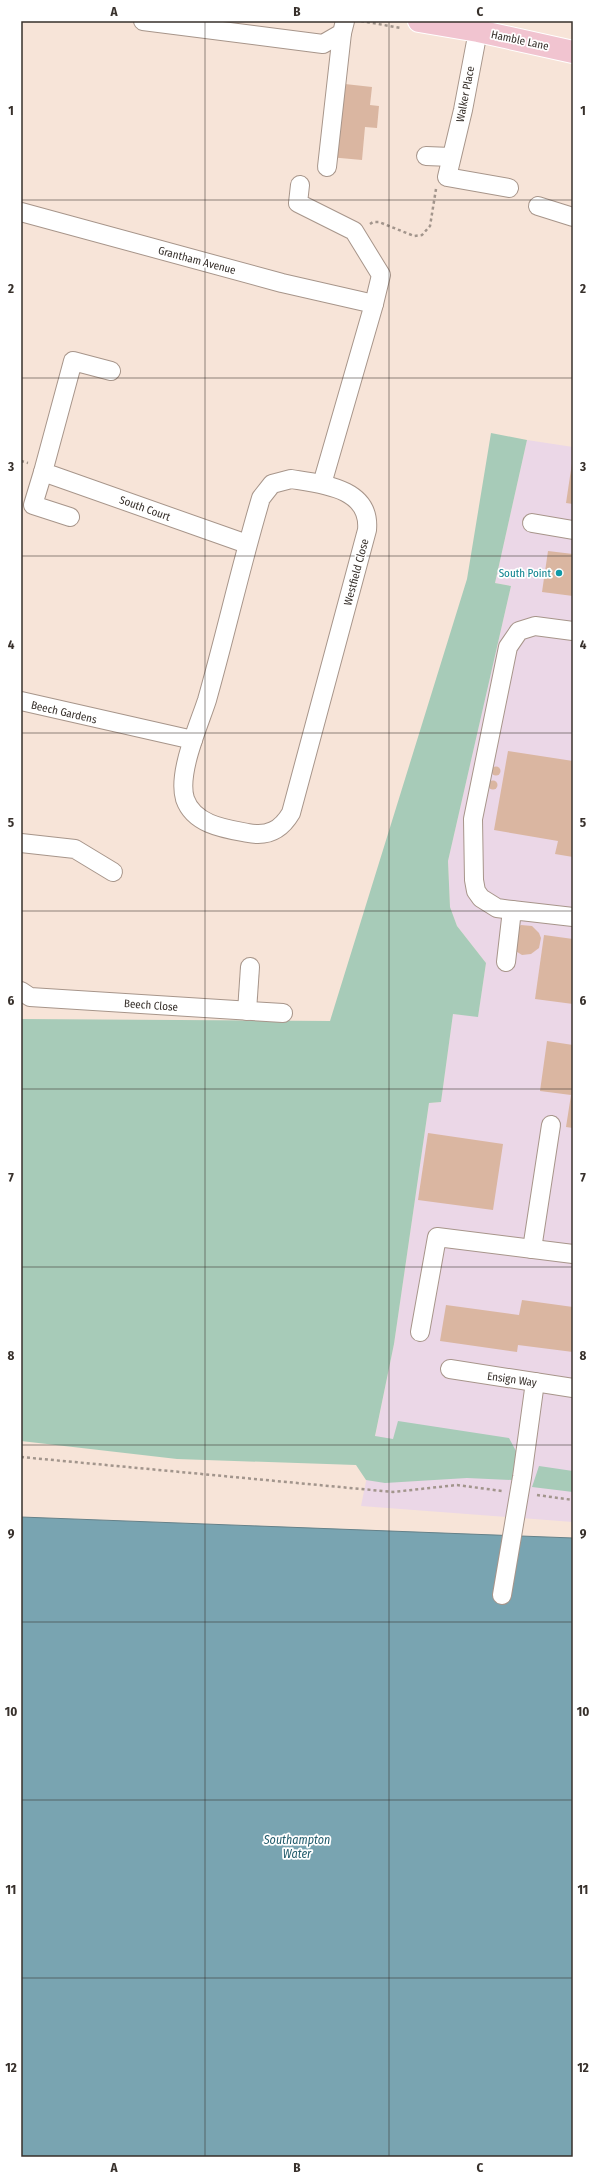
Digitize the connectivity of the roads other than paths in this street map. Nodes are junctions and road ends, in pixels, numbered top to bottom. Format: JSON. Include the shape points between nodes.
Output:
{"nodes":[{"id":1,"x":144,"y":21,"type":"edge"},
{"id":2,"x":424,"y":21,"type":"edge"},
{"id":3,"x":344,"y":27,"type":"edge"},
{"id":4,"x":478,"y":31,"type":"junction"},
{"id":5,"x":573,"y":52,"type":"edge"},
{"id":6,"x":426,"y":156,"type":"dead end"},
{"id":7,"x":450,"y":157,"type":"junction"},
{"id":8,"x":327,"y":167,"type":"dead end"},
{"id":9,"x":300,"y":185,"type":"dead end"},
{"id":10,"x":509,"y":188,"type":"dead end"},
{"id":11,"x":538,"y":206,"type":"dead end"},
{"id":12,"x":21,"y":212,"type":"edge"},
{"id":13,"x":573,"y":217,"type":"edge"},
{"id":14,"x":374,"y":304,"type":"junction"},
{"id":15,"x":111,"y":371,"type":"dead end"},
{"id":16,"x":43,"y":472,"type":"junction"},
{"id":17,"x":322,"y":484,"type":"junction"},
{"id":18,"x":70,"y":516,"type":"dead end"},
{"id":19,"x":532,"y":523,"type":"dead end"},
{"id":20,"x":573,"y":530,"type":"edge"},
{"id":21,"x":247,"y":544,"type":"junction"},
{"id":22,"x":573,"y":631,"type":"edge"},
{"id":23,"x":21,"y":701,"type":"edge"},
{"id":24,"x":193,"y":740,"type":"junction"},
{"id":25,"x":21,"y":843,"type":"edge"},
{"id":26,"x":113,"y":872,"type":"dead end"},
{"id":27,"x":512,"y":910,"type":"junction"},
{"id":28,"x":573,"y":917,"type":"edge"},
{"id":29,"x":506,"y":962,"type":"dead end"},
{"id":30,"x":250,"y":967,"type":"dead end"},
{"id":31,"x":21,"y":991,"type":"edge"},
{"id":32,"x":247,"y":1011,"type":"junction"},
{"id":33,"x":283,"y":1013,"type":"dead end"},
{"id":34,"x":551,"y":1125,"type":"dead end"},
{"id":35,"x":532,"y":1249,"type":"junction"},
{"id":36,"x":573,"y":1254,"type":"edge"},
{"id":37,"x":420,"y":1332,"type":"dead end"},
{"id":38,"x":450,"y":1369,"type":"dead end"},
{"id":39,"x":535,"y":1382,"type":"junction"},
{"id":40,"x":573,"y":1388,"type":"edge"},
{"id":41,"x":502,"y":1595,"type":"dead end"}],
"edges":[{"from":1,"to":3,"type":"street","via":[[323,44]]},
{"from":2,"to":4,"type":"main road","name":"Hamble Lane"},
{"from":3,"to":8,"type":"street"},
{"from":4,"to":5,"type":"main road","name":"Hamble Lane"},
{"from":4,"to":7,"type":"street","name":"Walker Place","via":[[463,110]]},
{"from":6,"to":7,"type":"street"},
{"from":7,"to":10,"type":"street","name":"Walker Place","via":[[447,177]]},
{"from":9,"to":14,"type":"street","via":[[298,203],[354,231],[381,275]]},
{"from":11,"to":13,"type":"street"},
{"from":12,"to":14,"type":"street","name":"Grantham Avenue","via":[[282,283]]},
{"from":14,"to":17,"type":"street"},
{"from":15,"to":16,"type":"street","via":[[73,361]]},
{"from":16,"to":18,"type":"street","via":[[33,505]]},
{"from":16,"to":21,"type":"street","name":"South Court"},
{"from":17,"to":21,"type":"street","name":"Westfield Close","via":[[291,479],[272,484],[260,498]]},
{"from":17,"to":24,"type":"street","name":"Westfield Close","via":[[357,499],[366,516],[367,530],[290,813],[283,824],[271,832],[253,834],[206,822],[192,812],[183,788]]},
{"from":19,"to":20,"type":"street"},
{"from":21,"to":24,"type":"street","name":"Westfield Close","via":[[206,701]]},
{"from":22,"to":27,"type":"street","via":[[535,626],[519,631],[508,647],[473,820],[476,891],[480,898],[497,908]]},
{"from":23,"to":24,"type":"street","name":"Beech Gardens"},
{"from":25,"to":26,"type":"street","via":[[75,849]]},
{"from":27,"to":28,"type":"street"},
{"from":27,"to":29,"type":"street"},
{"from":30,"to":32,"type":"street"},
{"from":31,"to":32,"type":"street","name":"Beech Close","via":[[30,997]]},
{"from":32,"to":33,"type":"street","name":"Beech Close"},
{"from":34,"to":35,"type":"street"},
{"from":35,"to":36,"type":"street"},
{"from":35,"to":37,"type":"street","via":[[437,1237]]},
{"from":38,"to":39,"type":"street","name":"Ensign Way"},
{"from":39,"to":40,"type":"street","name":"Ensign Way"},
{"from":39,"to":41,"type":"street"}]}
